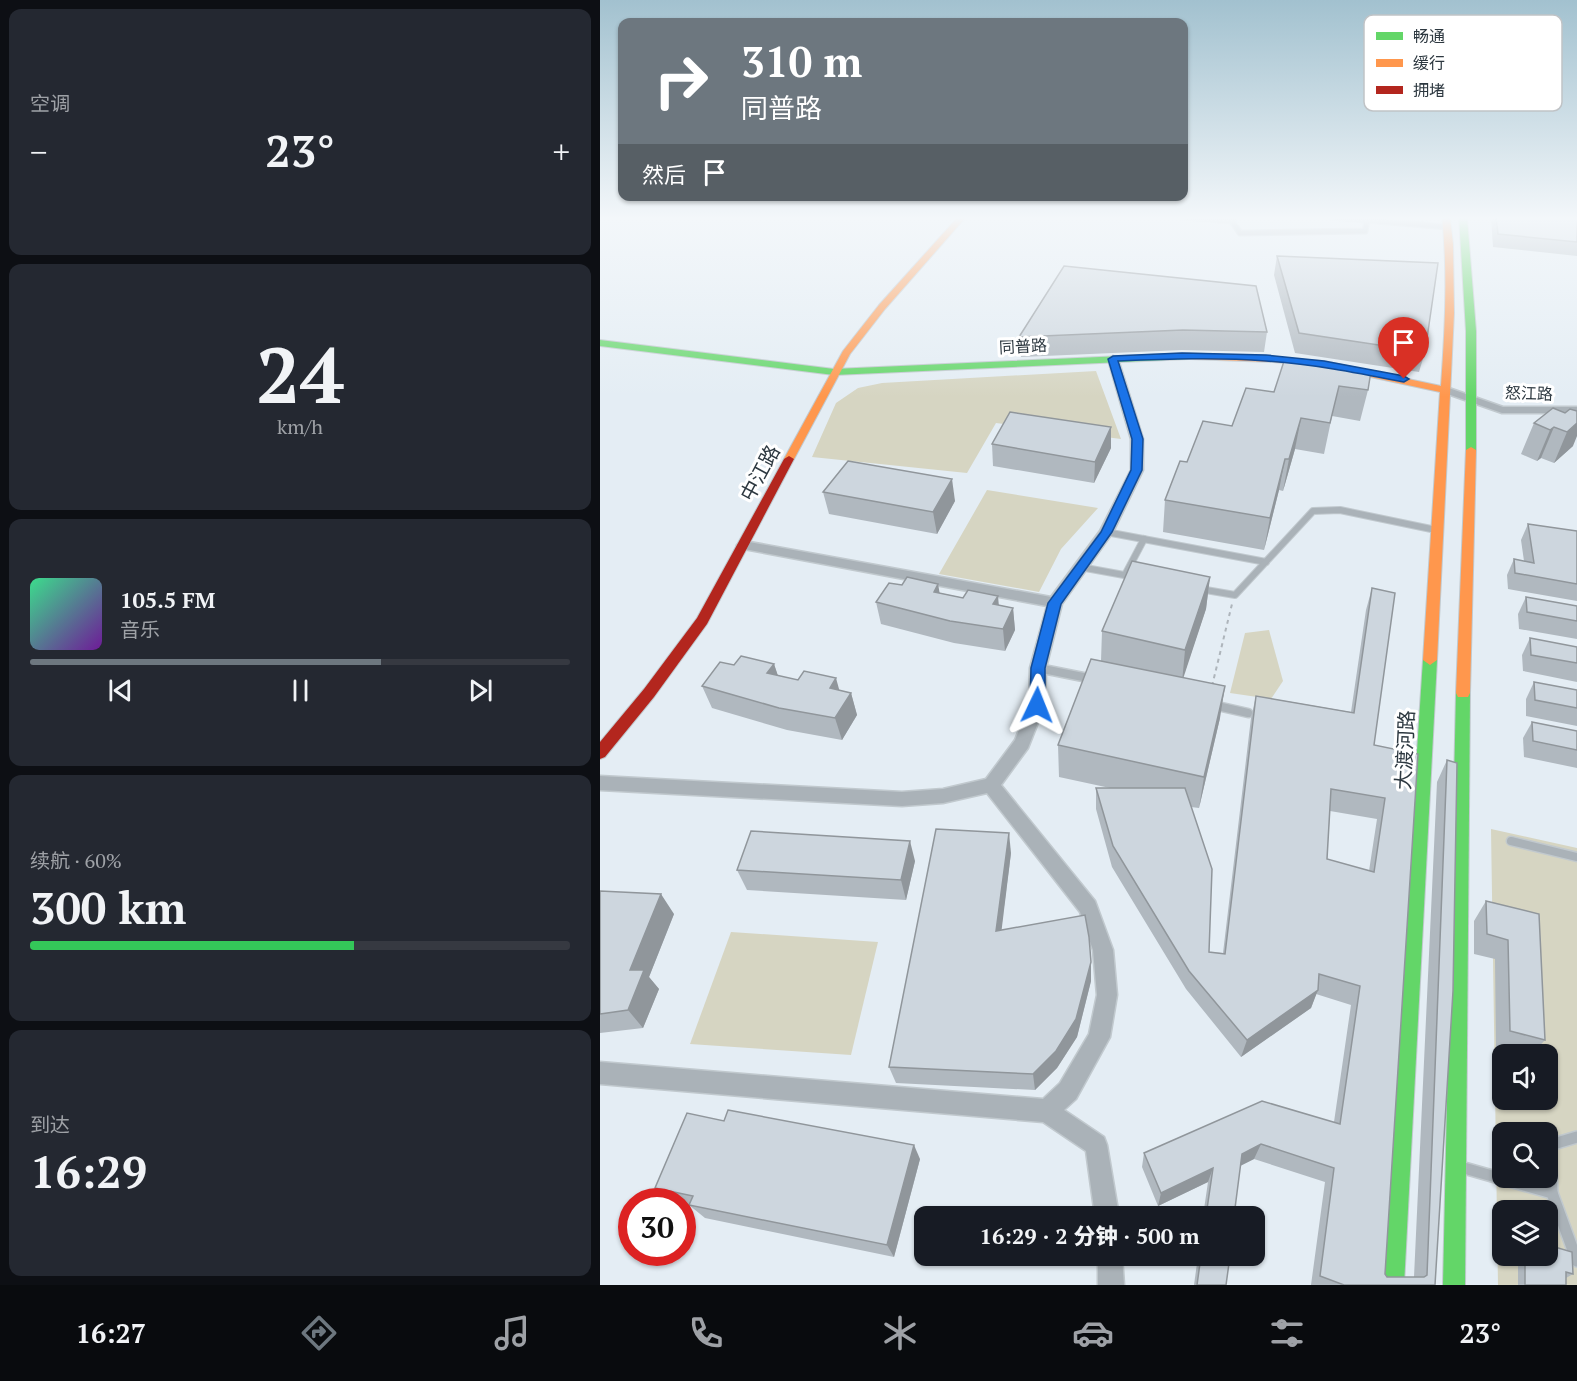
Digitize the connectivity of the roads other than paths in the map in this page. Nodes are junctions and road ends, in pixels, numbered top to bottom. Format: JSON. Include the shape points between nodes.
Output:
{"nodes":[{"id":1,"x":910,"y":277,"type":"edge"},
{"id":2,"x":1450,"y":277,"type":"edge"},
{"id":3,"x":1468,"y":277,"type":"edge"},
{"id":4,"x":600,"y":343,"type":"edge"},
{"id":5,"x":1113,"y":359,"type":"junction"},
{"id":6,"x":834,"y":372,"type":"junction"},
{"id":7,"x":1446,"y":390,"type":"junction"},
{"id":8,"x":1471,"y":398,"type":"junction"},
{"id":9,"x":1577,"y":410,"type":"edge"},
{"id":10,"x":1438,"y":530,"type":"junction"},
{"id":11,"x":1106,"y":532,"type":"junction"},
{"id":12,"x":1144,"y":539,"type":"junction"},
{"id":13,"x":744,"y":545,"type":"junction"},
{"id":14,"x":1266,"y":562,"type":"junction"},
{"id":15,"x":1080,"y":567,"type":"junction"},
{"id":16,"x":1125,"y":575,"type":"junction"},
{"id":17,"x":1147,"y":579,"type":"edge"},
{"id":18,"x":1191,"y":587,"type":"edge"},
{"id":19,"x":1054,"y":603,"type":"junction"},
{"id":20,"x":1038,"y":668,"type":"junction"},
{"id":21,"x":1106,"y":682,"type":"edge"},
{"id":22,"x":1207,"y":704,"type":"edge"},
{"id":23,"x":1248,"y":713,"type":"dead end"},
{"id":24,"x":600,"y":753,"type":"edge"},
{"id":25,"x":600,"y":783,"type":"edge"},
{"id":26,"x":991,"y":785,"type":"junction"},
{"id":27,"x":1511,"y":841,"type":"dead end"},
{"id":28,"x":1577,"y":857,"type":"edge"},
{"id":29,"x":600,"y":1072,"type":"edge"},
{"id":30,"x":1047,"y":1111,"type":"junction"},
{"id":31,"x":1577,"y":1137,"type":"edge"},
{"id":32,"x":1455,"y":1166,"type":"junction"},
{"id":33,"x":1552,"y":1193,"type":"junction"},
{"id":34,"x":1105,"y":1206,"type":"edge"},
{"id":35,"x":1577,"y":1261,"type":"edge"},
{"id":36,"x":1110,"y":1266,"type":"edge"},
{"id":37,"x":1111,"y":1285,"type":"edge"},
{"id":38,"x":1393,"y":1285,"type":"edge"},
{"id":39,"x":1454,"y":1285,"type":"edge"}],
"edges":[{"from":1,"to":6,"type":"main road","name":"中江路","via":[[859,335]]},
{"from":2,"to":7,"type":"main road","name":"大渡河路"},
{"from":3,"to":8,"type":"main road"},
{"from":4,"to":6,"type":"main road","name":"同普路"},
{"from":5,"to":6,"type":"main road","name":"同普路"},
{"from":5,"to":7,"type":"main road","name":"同普路","via":[[1286,359],[1382,374]]},
{"from":5,"to":11,"type":"street","via":[[1137,439],[1137,470]]},
{"from":6,"to":13,"type":"main road","name":"中江路"},
{"from":7,"to":8,"type":"street","name":"怒江路"},
{"from":7,"to":10,"type":"main road","name":"大渡河路"},
{"from":8,"to":9,"type":"street","name":"怒江路","via":[[1502,410]]},
{"from":8,"to":32,"type":"main road"},
{"from":10,"to":14,"type":"lane","via":[[1340,510],[1313,511]]},
{"from":10,"to":38,"type":"main road","name":"大渡河路"},
{"from":11,"to":12,"type":"lane"},
{"from":11,"to":15,"type":"street"},
{"from":12,"to":14,"type":"lane"},
{"from":12,"to":16,"type":"lane"},
{"from":13,"to":19,"type":"street"},
{"from":13,"to":24,"type":"main road","name":"中江路","via":[[702,621]]},
{"from":14,"to":18,"type":"lane","via":[[1235,596]]},
{"from":15,"to":16,"type":"lane"},
{"from":15,"to":19,"type":"street"},
{"from":16,"to":17,"type":"lane"},
{"from":19,"to":20,"type":"street"},
{"from":20,"to":21,"type":"lane"},
{"from":20,"to":26,"type":"street","via":[[1037,705],[1026,734]]},
{"from":22,"to":23,"type":"lane"},
{"from":25,"to":26,"type":"street","via":[[902,799],[943,796]]},
{"from":26,"to":30,"type":"street","via":[[1088,907],[1103,950],[1107,994],[1099,1037],[1068,1091]]},
{"from":27,"to":28,"type":"lane"},
{"from":29,"to":30,"type":"street"},
{"from":30,"to":34,"type":"street","via":[[1096,1145]]},
{"from":31,"to":33,"type":"lane","via":[[1550,1144]]},
{"from":32,"to":33,"type":"lane"},
{"from":32,"to":39,"type":"main road"},
{"from":33,"to":35,"type":"lane"},
{"from":36,"to":37,"type":"street"}]}
